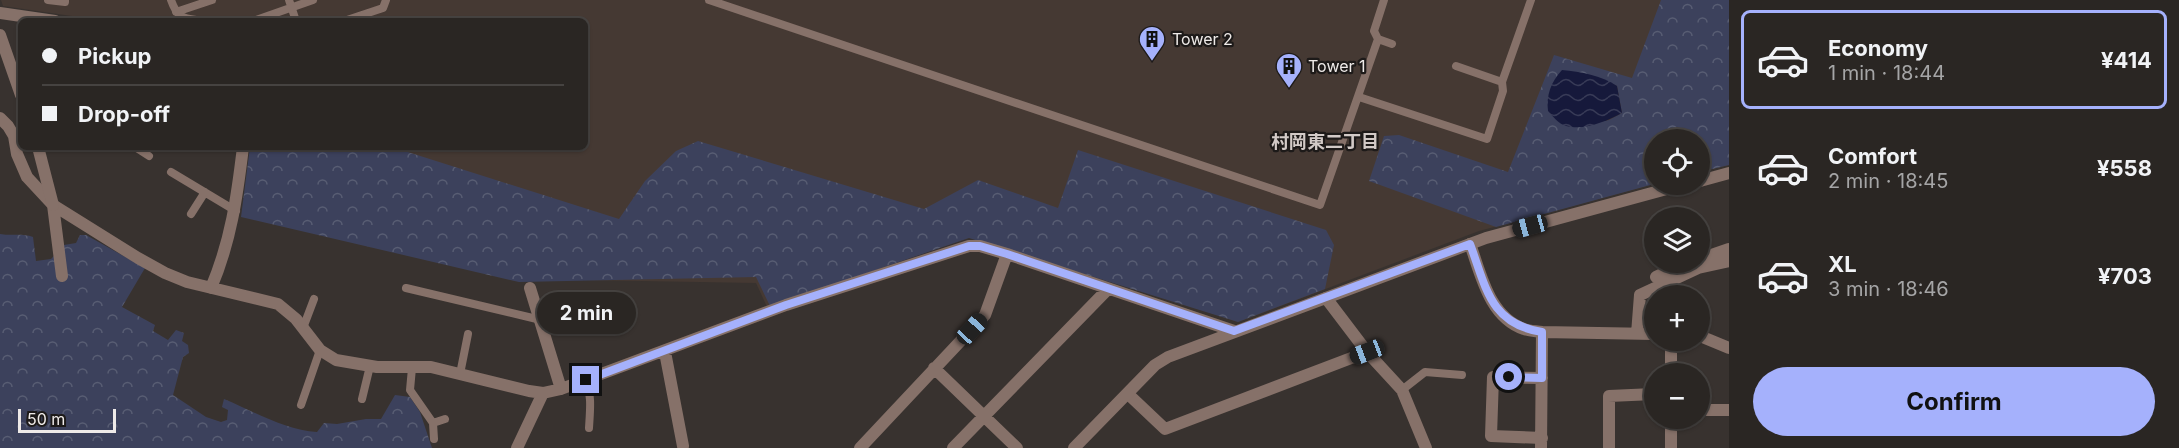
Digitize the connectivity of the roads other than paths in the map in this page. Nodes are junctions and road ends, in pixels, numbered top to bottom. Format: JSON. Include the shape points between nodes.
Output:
{"nodes":[{"id":1,"x":48,"y":0,"type":"edge"},
{"id":2,"x":65,"y":0,"type":"edge"},
{"id":3,"x":171,"y":0,"type":"edge"},
{"id":4,"x":212,"y":0,"type":"edge"},
{"id":5,"x":314,"y":0,"type":"edge"},
{"id":6,"x":386,"y":0,"type":"edge"},
{"id":7,"x":709,"y":0,"type":"edge"},
{"id":8,"x":1384,"y":0,"type":"edge"},
{"id":9,"x":1531,"y":0,"type":"edge"},
{"id":10,"x":290,"y":4,"type":"edge"},
{"id":11,"x":176,"y":12,"type":"junction"},
{"id":12,"x":0,"y":13,"type":"edge"},
{"id":13,"x":34,"y":18,"type":"edge"},
{"id":14,"x":184,"y":18,"type":"edge"},
{"id":15,"x":260,"y":18,"type":"edge"},
{"id":16,"x":353,"y":18,"type":"edge"},
{"id":17,"x":0,"y":35,"type":"edge"},
{"id":18,"x":1378,"y":39,"type":"junction"},
{"id":19,"x":1392,"y":44,"type":"dead end"},
{"id":20,"x":1456,"y":66,"type":"dead end"},
{"id":21,"x":1503,"y":82,"type":"junction"},
{"id":22,"x":18,"y":86,"type":"edge"},
{"id":23,"x":1359,"y":97,"type":"junction"},
{"id":24,"x":0,"y":117,"type":"edge"},
{"id":25,"x":39,"y":150,"type":"edge"},
{"id":26,"x":140,"y":150,"type":"edge"},
{"id":27,"x":243,"y":150,"type":"edge"},
{"id":28,"x":149,"y":156,"type":"dead end"},
{"id":29,"x":171,"y":172,"type":"dead end"},
{"id":30,"x":1729,"y":173,"type":"edge"},
{"id":31,"x":1710,"y":178,"type":"edge"},
{"id":32,"x":205,"y":192,"type":"junction"},
{"id":33,"x":1644,"y":195,"type":"edge"},
{"id":34,"x":53,"y":205,"type":"junction"},
{"id":35,"x":236,"y":211,"type":"junction"},
{"id":36,"x":191,"y":214,"type":"dead end"},
{"id":37,"x":1470,"y":244,"type":"junction"},
{"id":38,"x":1729,"y":249,"type":"edge"},
{"id":39,"x":1007,"y":254,"type":"junction"},
{"id":40,"x":1710,"y":256,"type":"edge"},
{"id":41,"x":1729,"y":261,"type":"edge"},
{"id":42,"x":1664,"y":273,"type":"edge"},
{"id":43,"x":62,"y":276,"type":"dead end"},
{"id":44,"x":1656,"y":277,"type":"dead end"},
{"id":45,"x":211,"y":288,"type":"junction"},
{"id":46,"x":406,"y":288,"type":"dead end"},
{"id":47,"x":530,"y":288,"type":"dead end"},
{"id":48,"x":1108,"y":289,"type":"junction"},
{"id":49,"x":1326,"y":298,"type":"junction"},
{"id":50,"x":315,"y":299,"type":"dead end"},
{"id":51,"x":541,"y":320,"type":"junction"},
{"id":52,"x":303,"y":328,"type":"junction"},
{"id":53,"x":1234,"y":331,"type":"junction"},
{"id":54,"x":1542,"y":332,"type":"junction"},
{"id":55,"x":468,"y":334,"type":"dead end"},
{"id":56,"x":1637,"y":334,"type":"junction"},
{"id":57,"x":1644,"y":334,"type":"edge"},
{"id":58,"x":1710,"y":340,"type":"edge"},
{"id":59,"x":1729,"y":348,"type":"edge"},
{"id":60,"x":320,"y":350,"type":"junction"},
{"id":61,"x":665,"y":352,"type":"junction"},
{"id":62,"x":1367,"y":352,"type":"junction"},
{"id":63,"x":370,"y":366,"type":"junction"},
{"id":64,"x":412,"y":368,"type":"junction"},
{"id":65,"x":934,"y":368,"type":"junction"},
{"id":66,"x":460,"y":374,"type":"junction"},
{"id":67,"x":1462,"y":375,"type":"dead end"},
{"id":68,"x":1542,"y":378,"type":"junction"},
{"id":69,"x":586,"y":380,"type":"junction"},
{"id":70,"x":561,"y":389,"type":"junction"},
{"id":71,"x":1402,"y":390,"type":"junction"},
{"id":72,"x":543,"y":393,"type":"junction"},
{"id":73,"x":1128,"y":394,"type":"junction"},
{"id":74,"x":1644,"y":394,"type":"edge"},
{"id":75,"x":362,"y":399,"type":"dead end"},
{"id":76,"x":301,"y":405,"type":"dead end"},
{"id":77,"x":1710,"y":410,"type":"edge"},
{"id":78,"x":1729,"y":410,"type":"edge"},
{"id":79,"x":984,"y":416,"type":"junction"},
{"id":80,"x":445,"y":419,"type":"dead end"},
{"id":81,"x":433,"y":423,"type":"junction"},
{"id":82,"x":589,"y":428,"type":"dead end"},
{"id":83,"x":1671,"y":429,"type":"edge"},
{"id":84,"x":434,"y":439,"type":"dead end"},
{"id":85,"x":1541,"y":443,"type":"edge"},
{"id":86,"x":683,"y":446,"type":"dead end"},
{"id":87,"x":517,"y":448,"type":"edge"},
{"id":88,"x":860,"y":448,"type":"edge"},
{"id":89,"x":953,"y":448,"type":"edge"},
{"id":90,"x":1017,"y":448,"type":"edge"},
{"id":91,"x":1074,"y":448,"type":"edge"},
{"id":92,"x":1426,"y":448,"type":"edge"},
{"id":93,"x":1609,"y":448,"type":"edge"},
{"id":94,"x":1671,"y":448,"type":"edge"}],
"edges":[{"from":1,"to":2,"type":"lane"},
{"from":3,"to":11,"type":"lane"},
{"from":4,"to":11,"type":"lane"},
{"from":5,"to":10,"type":"lane"},
{"from":6,"to":16,"type":"lane","via":[[383,8]]},
{"from":7,"to":23,"type":"lane","via":[[1320,205]]},
{"from":8,"to":18,"type":"lane","via":[[1374,31]]},
{"from":9,"to":21,"type":"lane"},
{"from":10,"to":15,"type":"lane"},
{"from":11,"to":14,"type":"lane"},
{"from":12,"to":13,"type":"street"},
{"from":17,"to":22,"type":"street"},
{"from":18,"to":19,"type":"lane"},
{"from":18,"to":23,"type":"lane"},
{"from":20,"to":21,"type":"lane"},
{"from":21,"to":23,"type":"lane","via":[[1487,139]]},
{"from":24,"to":34,"type":"street","via":[[14,136],[27,177]]},
{"from":25,"to":34,"type":"street"},
{"from":26,"to":28,"type":"lane"},
{"from":27,"to":35,"type":"street"},
{"from":29,"to":32,"type":"lane"},
{"from":30,"to":31,"type":"street"},
{"from":32,"to":35,"type":"lane"},
{"from":32,"to":36,"type":"lane"},
{"from":33,"to":37,"type":"street"},
{"from":34,"to":43,"type":"street"},
{"from":34,"to":45,"type":"street","via":[[156,268]]},
{"from":35,"to":45,"type":"street"},
{"from":37,"to":49,"type":"street"},
{"from":37,"to":54,"type":"street","via":[[1492,301],[1502,314],[1525,329]]},
{"from":38,"to":40,"type":"street"},
{"from":39,"to":48,"type":"street"},
{"from":39,"to":61,"type":"street","via":[[980,246],[955,250],[786,305]]},
{"from":39,"to":65,"type":"street","via":[[985,315]]},
{"from":41,"to":56,"type":"street","via":[[1698,268],[1640,295]]},
{"from":42,"to":44,"type":"street"},
{"from":45,"to":52,"type":"street","via":[[278,304]]},
{"from":46,"to":51,"type":"lane"},
{"from":47,"to":51,"type":"street"},
{"from":48,"to":53,"type":"street"},
{"from":48,"to":79,"type":"street"},
{"from":49,"to":53,"type":"street"},
{"from":49,"to":62,"type":"street"},
{"from":50,"to":52,"type":"lane"},
{"from":51,"to":70,"type":"street"},
{"from":52,"to":60,"type":"street"},
{"from":53,"to":73,"type":"street","via":[[1161,360]]},
{"from":54,"to":56,"type":"street"},
{"from":54,"to":68,"type":"street"},
{"from":55,"to":66,"type":"lane"},
{"from":56,"to":57,"type":"street"},
{"from":58,"to":59,"type":"street"},
{"from":60,"to":63,"type":"street","via":[[336,360]]},
{"from":60,"to":76,"type":"lane"},
{"from":61,"to":69,"type":"street"},
{"from":61,"to":86,"type":"street"},
{"from":62,"to":71,"type":"street"},
{"from":62,"to":73,"type":"street","via":[[1165,429]]},
{"from":63,"to":64,"type":"street"},
{"from":63,"to":75,"type":"lane"},
{"from":64,"to":66,"type":"street","via":[[431,367]]},
{"from":64,"to":81,"type":"lane","via":[[410,390]]},
{"from":65,"to":79,"type":"street"},
{"from":65,"to":88,"type":"street"},
{"from":66,"to":72,"type":"street"},
{"from":67,"to":71,"type":"lane","via":[[1425,372]]},
{"from":68,"to":85,"type":"street"},
{"from":68,"to":85,"type":"street","via":[[1493,377],[1491,436]]},
{"from":69,"to":70,"type":"street"},
{"from":69,"to":82,"type":"lane","via":[[591,404]]},
{"from":70,"to":72,"type":"street"},
{"from":71,"to":92,"type":"street"},
{"from":72,"to":87,"type":"street"},
{"from":73,"to":91,"type":"street"},
{"from":74,"to":93,"type":"street","via":[[1609,396]]},
{"from":77,"to":78,"type":"street"},
{"from":79,"to":89,"type":"street"},
{"from":79,"to":90,"type":"street"},
{"from":80,"to":81,"type":"lane"},
{"from":81,"to":84,"type":"lane"},
{"from":83,"to":94,"type":"street"}]}
